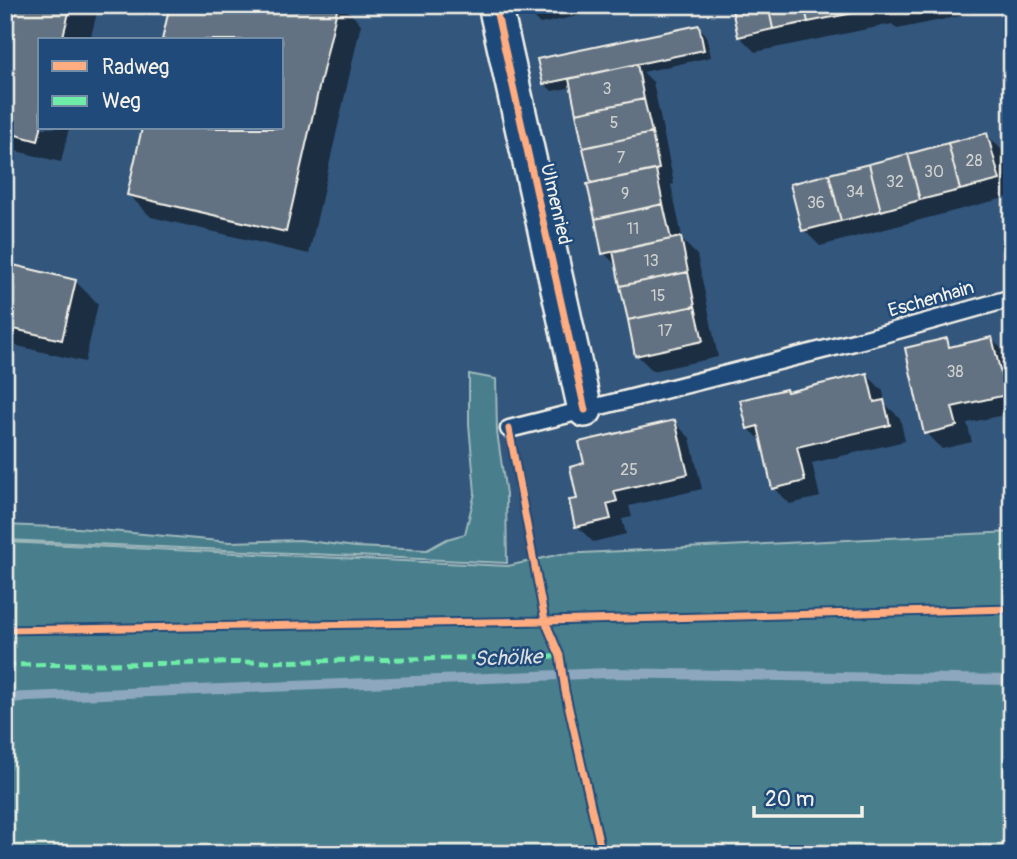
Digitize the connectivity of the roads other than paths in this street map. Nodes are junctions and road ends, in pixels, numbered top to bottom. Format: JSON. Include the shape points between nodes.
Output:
{"nodes":[{"id":1,"x":495,"y":5,"type":"edge"},
{"id":2,"x":1012,"y":298,"type":"edge"},
{"id":3,"x":585,"y":410,"type":"junction"},
{"id":4,"x":509,"y":429,"type":"dead end"}],
"edges":[{"from":1,"to":3,"type":"street","name":"Ulmenried"},
{"from":2,"to":3,"type":"lane","name":"Eschenhain"},
{"from":3,"to":4,"type":"lane"}]}
